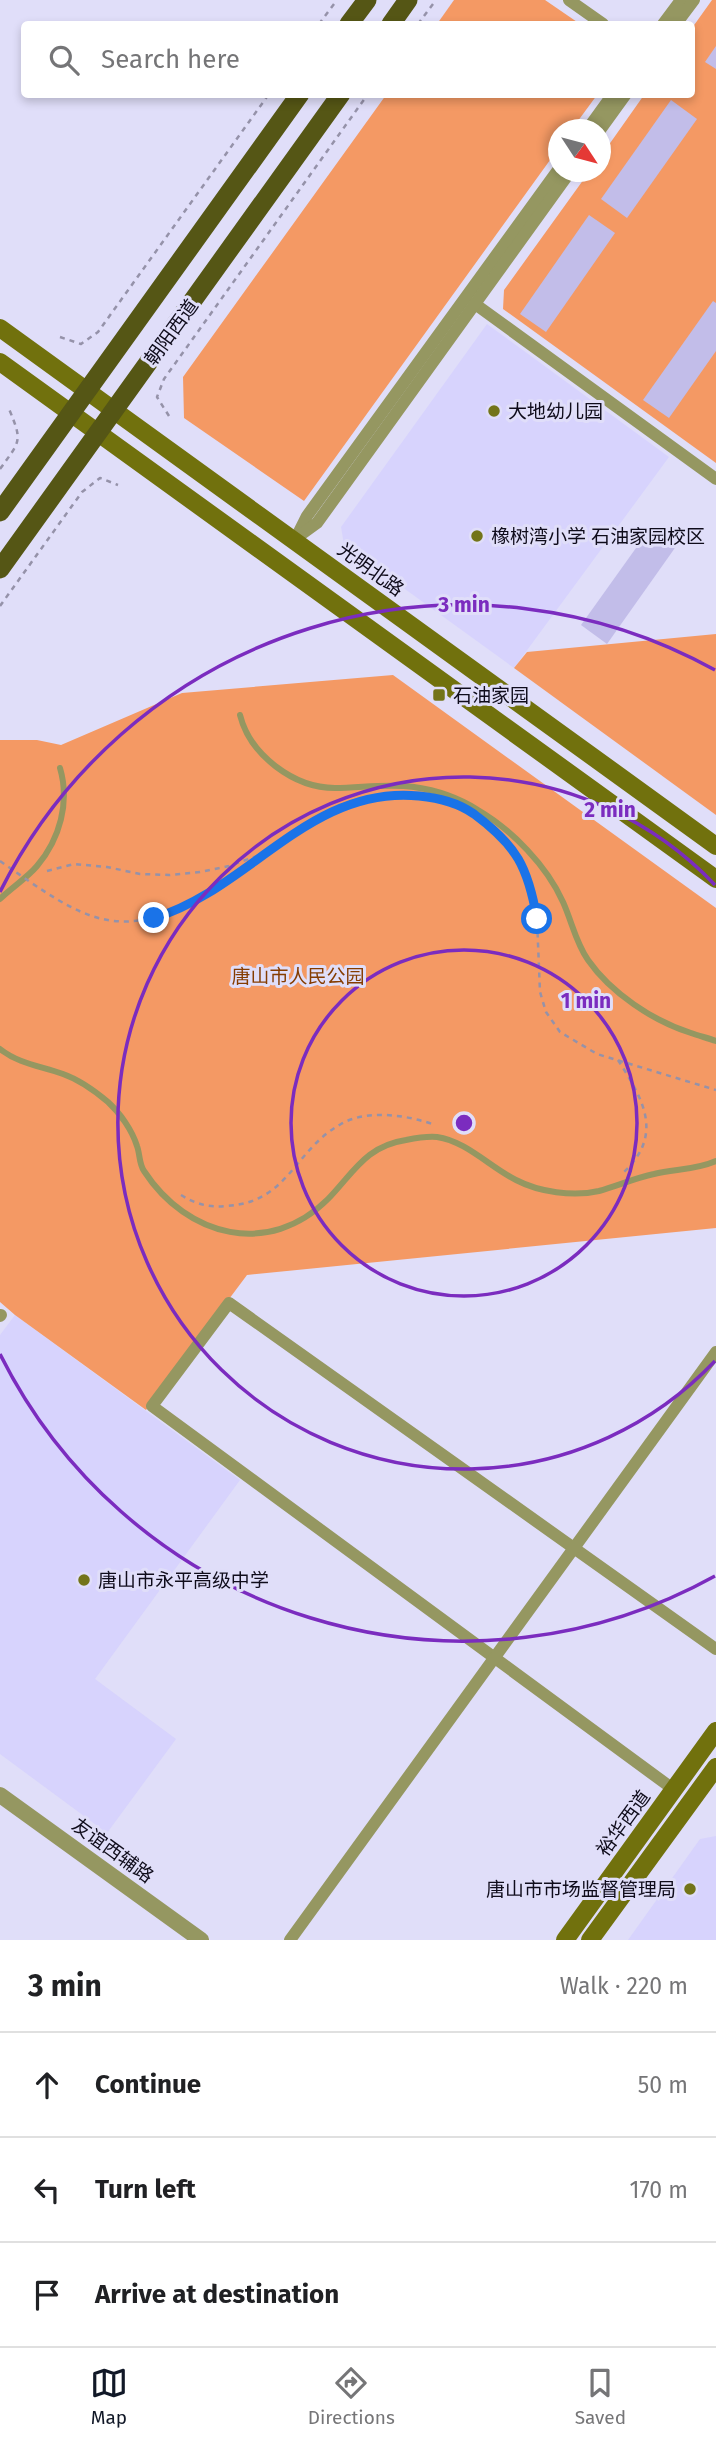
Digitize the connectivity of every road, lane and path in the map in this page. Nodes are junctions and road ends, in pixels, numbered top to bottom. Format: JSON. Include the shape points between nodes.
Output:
{"nodes":[{"id":1,"x":337,"y":0,"type":"edge"},
{"id":2,"x":367,"y":0,"type":"edge"},
{"id":3,"x":408,"y":0,"type":"edge"},
{"id":4,"x":436,"y":0,"type":"edge"},
{"id":5,"x":569,"y":0,"type":"edge"},
{"id":6,"x":681,"y":0,"type":"edge"},
{"id":7,"x":694,"y":0,"type":"edge"},
{"id":8,"x":321,"y":21,"type":"edge"},
{"id":9,"x":351,"y":21,"type":"edge"},
{"id":10,"x":393,"y":21,"type":"edge"},
{"id":11,"x":420,"y":21,"type":"edge"},
{"id":12,"x":599,"y":21,"type":"edge"},
{"id":13,"x":665,"y":21,"type":"edge"},
{"id":14,"x":678,"y":21,"type":"edge"},
{"id":15,"x":266,"y":98,"type":"edge"},
{"id":16,"x":297,"y":98,"type":"edge"},
{"id":17,"x":338,"y":98,"type":"edge"},
{"id":18,"x":365,"y":98,"type":"edge"},
{"id":19,"x":610,"y":98,"type":"edge"},
{"id":20,"x":623,"y":98,"type":"edge"},
{"id":21,"x":595,"y":119,"type":"edge"},
{"id":22,"x":608,"y":119,"type":"edge"},
{"id":23,"x":549,"y":182,"type":"edge"},
{"id":24,"x":563,"y":182,"type":"edge"},
{"id":25,"x":475,"y":304,"type":"junction"},
{"id":26,"x":0,"y":328,"type":"edge"},
{"id":27,"x":60,"y":337,"type":"dead end"},
{"id":28,"x":0,"y":362,"type":"edge"},
{"id":29,"x":88,"y":391,"type":"junction"},
{"id":30,"x":9,"y":409,"type":"dead end"},
{"id":31,"x":115,"y":411,"type":"junction"},
{"id":32,"x":71,"y":413,"type":"junction"},
{"id":33,"x":169,"y":416,"type":"dead end"},
{"id":34,"x":99,"y":433,"type":"junction"},
{"id":35,"x":0,"y":469,"type":"edge"},
{"id":36,"x":716,"y":479,"type":"edge"},
{"id":37,"x":118,"y":485,"type":"dead end"},
{"id":38,"x":0,"y":512,"type":"edge"},
{"id":39,"x":295,"y":539,"type":"junction"},
{"id":40,"x":0,"y":569,"type":"edge"},
{"id":41,"x":0,"y":606,"type":"edge"},
{"id":42,"x":240,"y":715,"type":"dead end"},
{"id":43,"x":60,"y":768,"type":"dead end"},
{"id":44,"x":387,"y":795,"type":"dead end"},
{"id":45,"x":716,"y":846,"type":"edge"},
{"id":46,"x":271,"y":851,"type":"junction"},
{"id":47,"x":516,"y":855,"type":"dead end"},
{"id":48,"x":0,"y":861,"type":"edge"},
{"id":49,"x":44,"y":872,"type":"dead end"},
{"id":50,"x":35,"y":878,"type":"dead end"},
{"id":51,"x":716,"y":879,"type":"edge"},
{"id":52,"x":25,"y":885,"type":"dead end"},
{"id":53,"x":0,"y":899,"type":"edge"},
{"id":54,"x":716,"y":1041,"type":"edge"},
{"id":55,"x":0,"y":1049,"type":"edge"},
{"id":56,"x":618,"y":1060,"type":"junction"},
{"id":57,"x":716,"y":1090,"type":"edge"},
{"id":58,"x":440,"y":1127,"type":"dead end"},
{"id":59,"x":716,"y":1161,"type":"edge"},
{"id":60,"x":618,"y":1175,"type":"dead end"},
{"id":61,"x":173,"y":1189,"type":"dead end"},
{"id":62,"x":716,"y":1352,"type":"edge"},
{"id":63,"x":574,"y":1548,"type":"junction"},
{"id":64,"x":716,"y":1649,"type":"edge"},
{"id":65,"x":494,"y":1658,"type":"junction"},
{"id":66,"x":716,"y":1731,"type":"edge"},
{"id":67,"x":714,"y":1774,"type":"edge"},
{"id":68,"x":673,"y":1790,"type":"junction"},
{"id":69,"x":0,"y":1794,"type":"edge"},
{"id":70,"x":201,"y":1940,"type":"edge"},
{"id":71,"x":290,"y":1940,"type":"edge"},
{"id":72,"x":565,"y":1940,"type":"edge"},
{"id":73,"x":590,"y":1940,"type":"edge"}],
"edges":[{"from":1,"to":8,"type":"path"},
{"from":2,"to":9,"type":"main road"},
{"from":3,"to":10,"type":"main road"},
{"from":4,"to":11,"type":"path"},
{"from":5,"to":12,"type":"street"},
{"from":6,"to":13,"type":"street"},
{"from":7,"to":14,"type":"street"},
{"from":15,"to":27,"type":"path","via":[[98,332],[81,344]]},
{"from":16,"to":29,"type":"main road","name":"朝阳西道"},
{"from":17,"to":31,"type":"main road","name":"朝阳西道"},
{"from":18,"to":33,"type":"path","via":[[164,379],[157,397]]},
{"from":19,"to":21,"type":"street"},
{"from":20,"to":22,"type":"street"},
{"from":23,"to":39,"type":"street","via":[[307,516]]},
{"from":24,"to":25,"type":"street"},
{"from":25,"to":36,"type":"street"},
{"from":25,"to":39,"type":"street","via":[[317,523]]},
{"from":26,"to":29,"type":"main road","name":"光明北路"},
{"from":28,"to":32,"type":"main road"},
{"from":29,"to":31,"type":"main road","name":"光明北路"},
{"from":29,"to":32,"type":"main road","name":"朝阳西道"},
{"from":30,"to":35,"type":"path","via":[[19,432],[16,447]]},
{"from":31,"to":34,"type":"main road","name":"朝阳西道"},
{"from":31,"to":39,"type":"main road","name":"光明北路"},
{"from":32,"to":34,"type":"main road"},
{"from":32,"to":38,"type":"main road","name":"朝阳西道"},
{"from":34,"to":40,"type":"main road","name":"朝阳西道"},
{"from":34,"to":51,"type":"main road"},
{"from":37,"to":41,"type":"path","via":[[100,478],[82,492]]},
{"from":39,"to":45,"type":"main road","name":"光明北路"},
{"from":42,"to":54,"type":"lane","via":[[256,749],[305,782],[332,788],[385,785],[437,792],[477,809],[533,856],[562,900],[589,961],[602,976],[656,1017]]},
{"from":43,"to":53,"type":"lane","via":[[64,806],[52,841],[37,867]]},
{"from":44,"to":46,"type":"path","via":[[336,808]]},
{"from":46,"to":48,"type":"path","bridge":true,"via":[[172,913],[135,922],[86,915]]},
{"from":46,"to":49,"type":"path","via":[[229,866],[169,875],[74,864]]},
{"from":47,"to":56,"type":"path","via":[[531,888],[537,919],[540,992],[546,1012],[576,1043]]},
{"from":50,"to":52,"type":"path"},
{"from":55,"to":59,"type":"lane","via":[[27,1065],[63,1074],[95,1091],[125,1122],[142,1169],[173,1204],[228,1233],[268,1233],[288,1226],[327,1200],[376,1149],[422,1137],[465,1148],[519,1182],[564,1193],[596,1192]]},
{"from":56,"to":57,"type":"path"},
{"from":56,"to":60,"type":"path","via":[[635,1086],[647,1119],[642,1149]]},
{"from":58,"to":61,"type":"path","via":[[384,1115],[343,1122],[275,1189],[239,1206],[214,1208]]},
{"from":62,"to":63,"type":"street"},
{"from":63,"to":64,"type":"street"},
{"from":63,"to":65,"type":"street"},
{"from":63,"to":65,"type":"street","via":[[229,1303],[152,1406]]},
{"from":65,"to":68,"type":"street"},
{"from":65,"to":71,"type":"street"},
{"from":66,"to":68,"type":"main road","name":"裕华西道"},
{"from":67,"to":73,"type":"main road"},
{"from":68,"to":72,"type":"main road","name":"裕华西道"},
{"from":69,"to":70,"type":"street","name":"友谊西辅路"}]}
